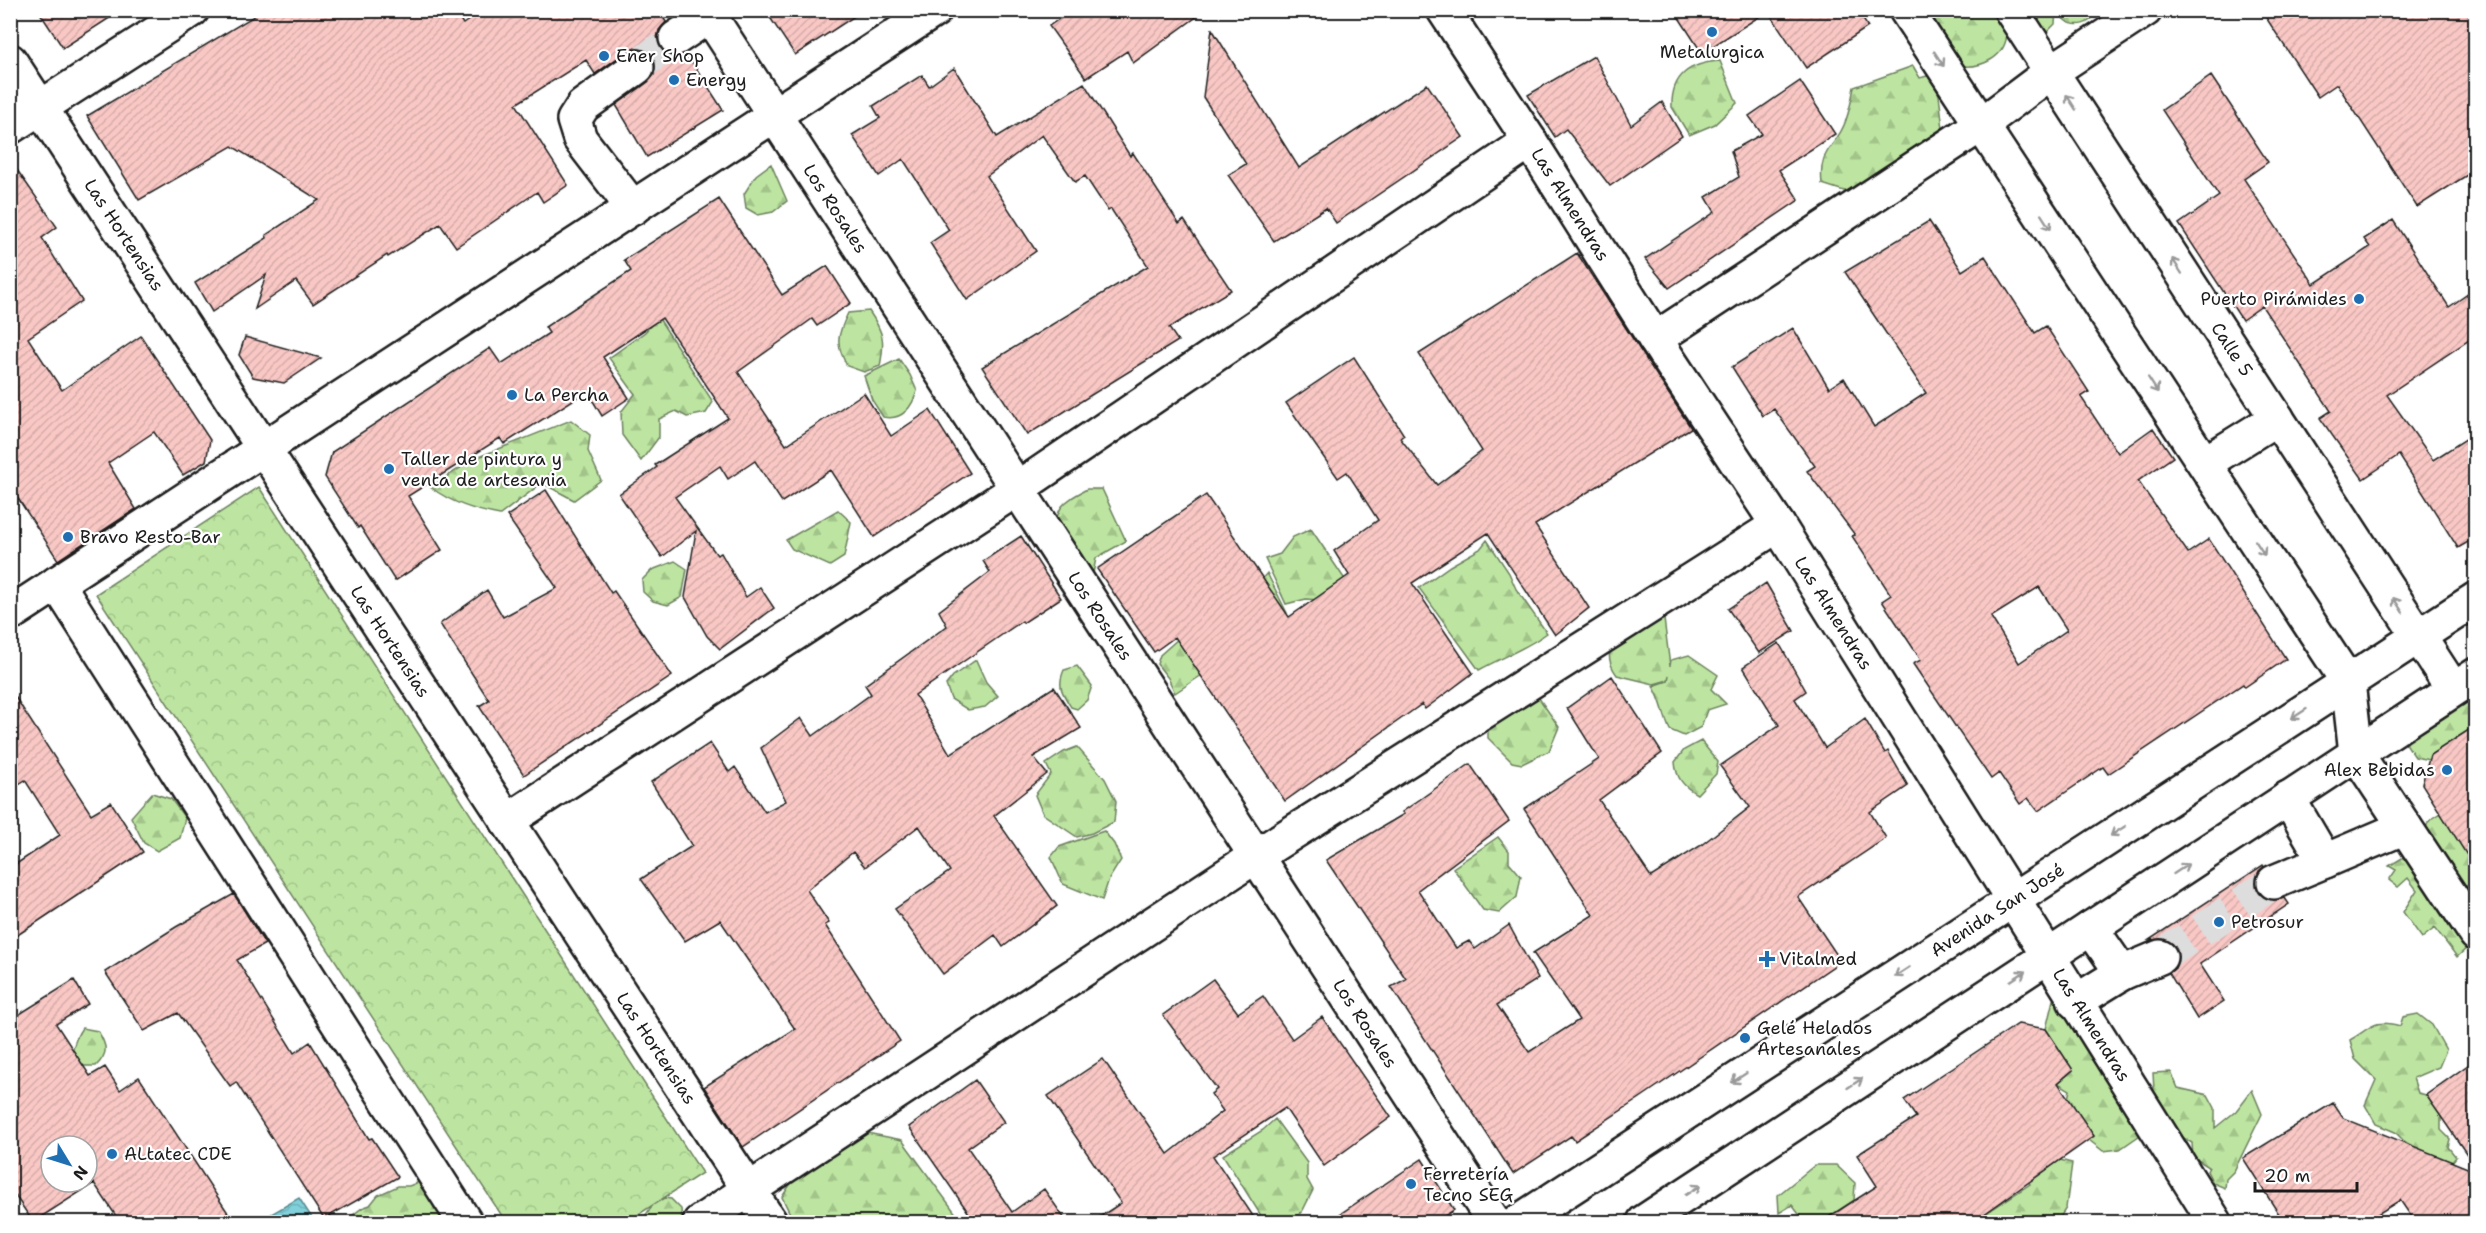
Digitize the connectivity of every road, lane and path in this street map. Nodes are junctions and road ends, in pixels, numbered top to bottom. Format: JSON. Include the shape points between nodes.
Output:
{"nodes":[{"id":1,"x":192,"y":10,"type":"edge"},
{"id":2,"x":935,"y":10,"type":"edge"},
{"id":3,"x":1444,"y":10,"type":"edge"},
{"id":4,"x":1906,"y":10,"type":"edge"},
{"id":5,"x":2010,"y":10,"type":"edge"},
{"id":6,"x":2145,"y":10,"type":"edge"},
{"id":7,"x":707,"y":13,"type":"edge"},
{"id":8,"x":676,"y":38,"type":"tunnel mouth"},
{"id":9,"x":10,"y":61,"type":"edge"},
{"id":10,"x":637,"y":67,"type":"tunnel mouth"},
{"id":11,"x":2051,"y":72,"type":"junction"},
{"id":12,"x":41,"y":108,"type":"junction"},
{"id":13,"x":774,"y":116,"type":"junction"},
{"id":14,"x":1982,"y":124,"type":"junction"},
{"id":15,"x":10,"y":127,"type":"edge"},
{"id":16,"x":1530,"y":141,"type":"junction"},
{"id":17,"x":633,"y":208,"type":"junction"},
{"id":18,"x":1654,"y":339,"type":"junction"},
{"id":19,"x":2277,"y":418,"type":"junction"},
{"id":20,"x":264,"y":449,"type":"junction"},
{"id":21,"x":2205,"y":464,"type":"junction"},
{"id":22,"x":1017,"y":489,"type":"junction"},
{"id":23,"x":1778,"y":525,"type":"junction"},
{"id":24,"x":57,"y":583,"type":"junction"},
{"id":25,"x":2475,"y":600,"type":"edge"},
{"id":26,"x":14,"y":602,"type":"edge"},
{"id":27,"x":2419,"y":637,"type":"junction"},
{"id":28,"x":2348,"y":682,"type":"junction"},
{"id":29,"x":2464,"y":682,"type":"edge"},
{"id":30,"x":2356,"y":753,"type":"junction"},
{"id":31,"x":2288,"y":798,"type":"junction"},
{"id":32,"x":507,"y":821,"type":"junction"},
{"id":33,"x":2405,"y":827,"type":"junction"},
{"id":34,"x":1256,"y":856,"type":"junction"},
{"id":35,"x":2325,"y":861,"type":"junction"},
{"id":36,"x":2274,"y":882,"type":"tunnel mouth"},
{"id":37,"x":2013,"y":899,"type":"junction"},
{"id":38,"x":2091,"y":928,"type":"junction"},
{"id":39,"x":2475,"y":934,"type":"edge"},
{"id":40,"x":2047,"y":957,"type":"junction"},
{"id":41,"x":2160,"y":957,"type":"tunnel mouth"},
{"id":42,"x":2122,"y":973,"type":"junction"},
{"id":43,"x":2075,"y":1002,"type":"junction"},
{"id":44,"x":749,"y":1191,"type":"junction"},
{"id":45,"x":465,"y":1222,"type":"edge"},
{"id":46,"x":700,"y":1222,"type":"edge"},
{"id":47,"x":770,"y":1222,"type":"edge"},
{"id":48,"x":1494,"y":1222,"type":"edge"},
{"id":49,"x":1518,"y":1222,"type":"edge"},
{"id":50,"x":1644,"y":1222,"type":"edge"},
{"id":51,"x":2215,"y":1222,"type":"edge"}],
"edges":[{"from":1,"to":12,"type":"street"},
{"from":2,"to":13,"type":"street"},
{"from":3,"to":16,"type":"street","name":"Las Almendras"},
{"from":4,"to":14,"type":"street","one_way":true},
{"from":5,"to":11,"type":"street","name":"Calle 5"},
{"from":6,"to":11,"type":"street"},
{"from":7,"to":8,"type":"street"},
{"from":7,"to":13,"type":"street","name":"Los Rosales"},
{"from":9,"to":12,"type":"street","name":"Las Hortensias"},
{"from":10,"to":17,"type":"street","via":[[584,106],[574,120],[580,139]]},
{"from":11,"to":14,"type":"street"},
{"from":19,"to":11,"type":"street","name":"Calle 5","one_way":true},
{"from":12,"to":15,"type":"street"},
{"from":12,"to":20,"type":"street","name":"Las Hortensias"},
{"from":13,"to":17,"type":"street"},
{"from":13,"to":22,"type":"street","name":"Los Rosales"},
{"from":14,"to":18,"type":"street"},
{"from":14,"to":21,"type":"street","one_way":true},
{"from":16,"to":18,"type":"street","name":"Las Almendras"},
{"from":16,"to":22,"type":"street"},
{"from":17,"to":20,"type":"street"},
{"from":18,"to":23,"type":"street","name":"Las Almendras"},
{"from":19,"to":21,"type":"street"},
{"from":27,"to":19,"type":"street","name":"Calle 5","one_way":true},
{"from":20,"to":24,"type":"street"},
{"from":20,"to":32,"type":"street","name":"Las Hortensias"},
{"from":21,"to":28,"type":"street","one_way":true},
{"from":22,"to":32,"type":"street"},
{"from":22,"to":34,"type":"street","name":"Los Rosales"},
{"from":23,"to":34,"type":"street"},
{"from":23,"to":37,"type":"street","name":"Las Almendras"},
{"from":24,"to":26,"type":"street"},
{"from":24,"to":45,"type":"street"},
{"from":25,"to":27,"type":"street","name":"Avenida San José"},
{"from":27,"to":28,"type":"street","name":"Avenida San José"},
{"from":27,"to":29,"type":"street","name":"Calle 5"},
{"from":28,"to":30,"type":"street"},
{"from":28,"to":37,"type":"street","name":"Avenida San José","one_way":true},
{"from":29,"to":30,"type":"street"},
{"from":30,"to":31,"type":"street"},
{"from":30,"to":33,"type":"street"},
{"from":31,"to":35,"type":"street"},
{"from":38,"to":31,"type":"street","one_way":true},
{"from":32,"to":44,"type":"street","name":"Las Hortensias"},
{"from":33,"to":35,"type":"street"},
{"from":33,"to":39,"type":"street"},
{"from":34,"to":44,"type":"street"},
{"from":34,"to":48,"type":"street","name":"Los Rosales"},
{"from":35,"to":36,"type":"street"},
{"from":37,"to":40,"type":"street","name":"Las Almendras"},
{"from":37,"to":49,"type":"street","name":"Avenida San José","one_way":true},
{"from":38,"to":40,"type":"street"},
{"from":38,"to":42,"type":"street"},
{"from":40,"to":43,"type":"street","name":"Las Almendras"},
{"from":50,"to":40,"type":"street","one_way":true},
{"from":41,"to":42,"type":"street"},
{"from":42,"to":43,"type":"street"},
{"from":43,"to":51,"type":"street","name":"Las Almendras"},
{"from":44,"to":46,"type":"street"},
{"from":44,"to":47,"type":"street","name":"Las Hortensias"}]}
